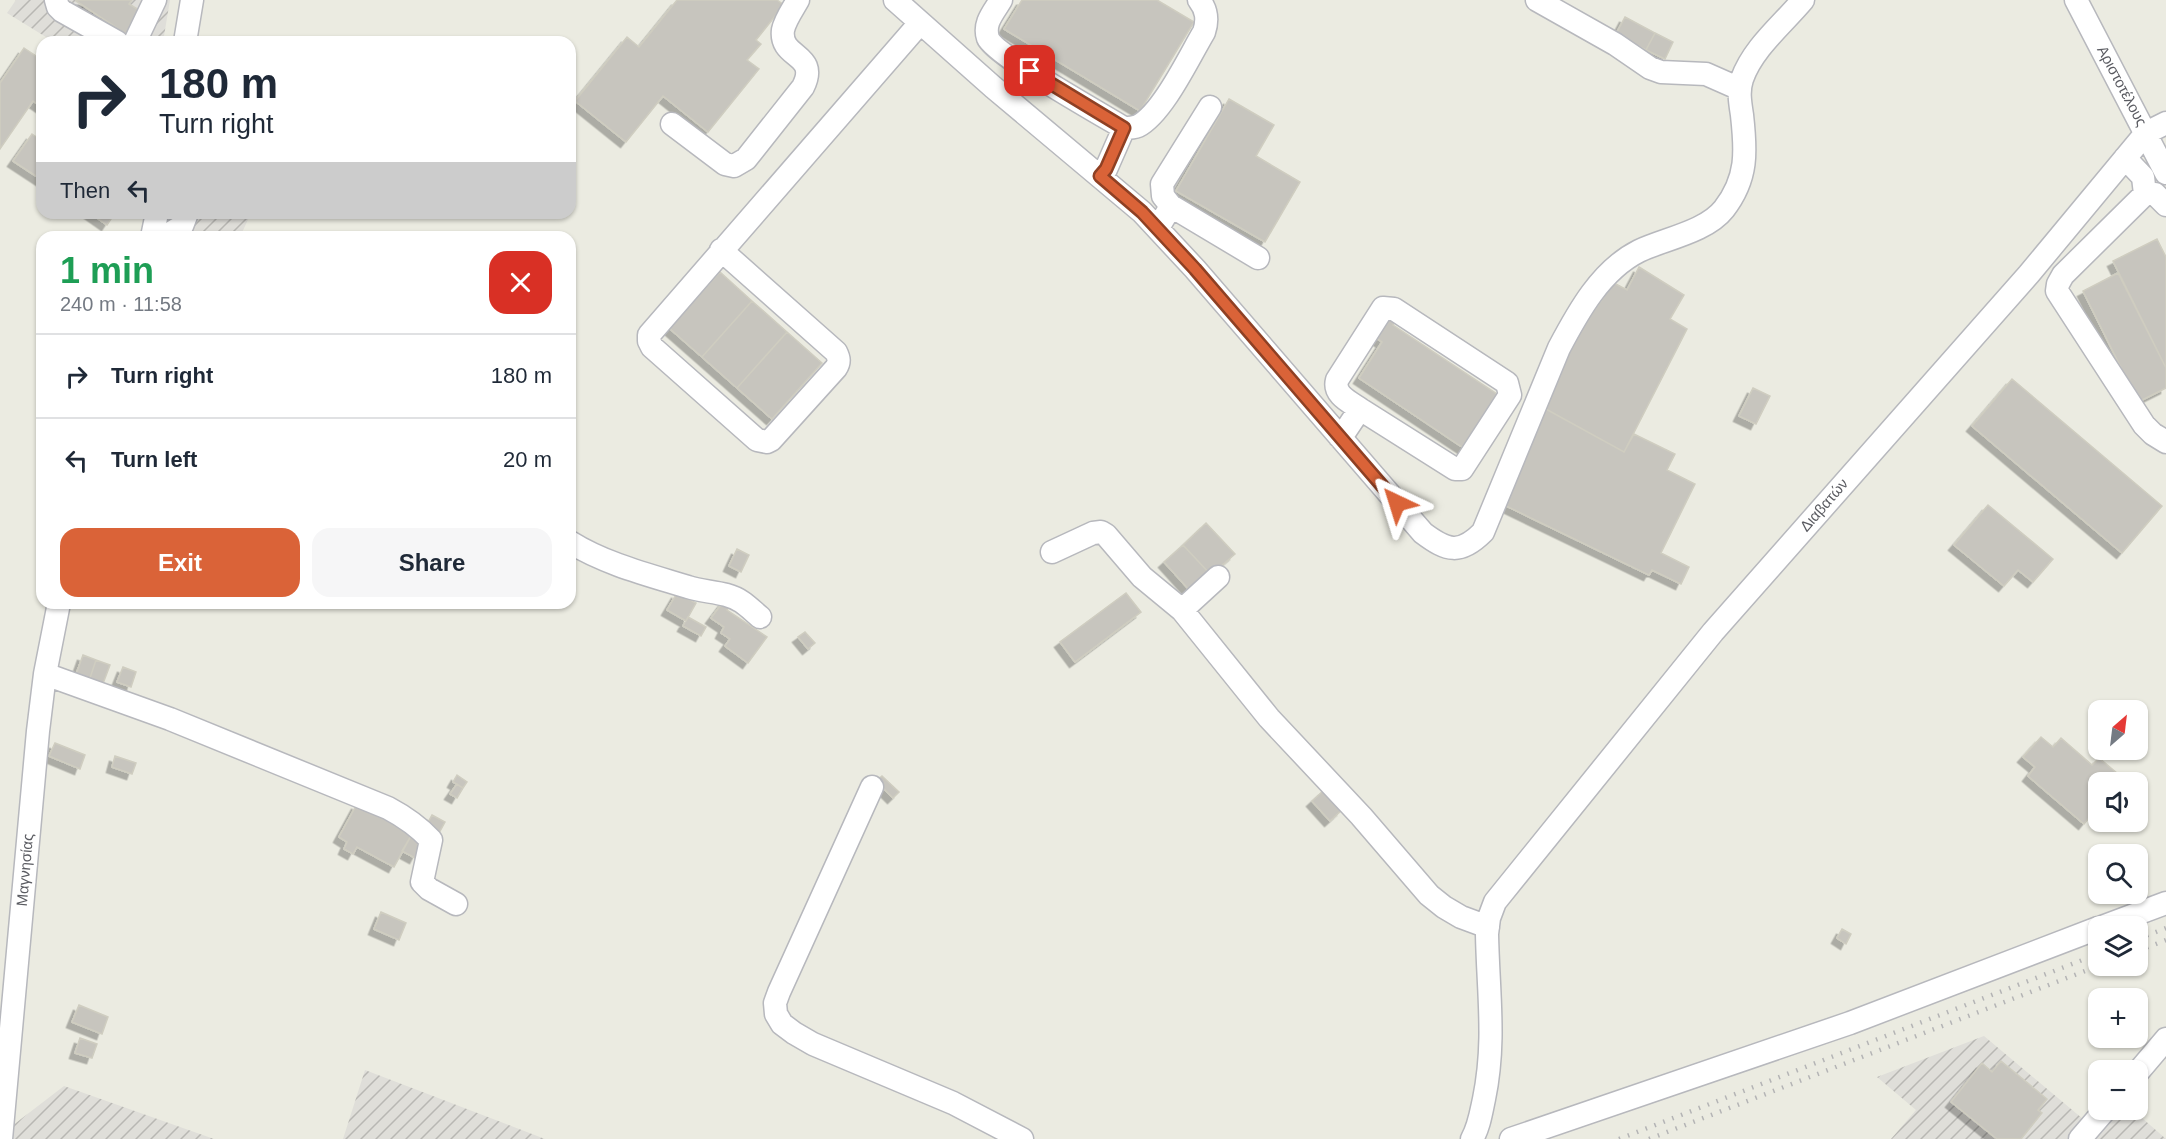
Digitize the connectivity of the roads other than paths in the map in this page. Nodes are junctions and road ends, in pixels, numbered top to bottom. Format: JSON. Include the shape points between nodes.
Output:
{"nodes":[{"id":1,"x":56,"y":0,"type":"edge"},
{"id":2,"x":798,"y":0,"type":"edge"},
{"id":3,"x":895,"y":0,"type":"edge"},
{"id":4,"x":1001,"y":0,"type":"edge"},
{"id":5,"x":1199,"y":0,"type":"edge"},
{"id":6,"x":1537,"y":0,"type":"edge"},
{"id":7,"x":1803,"y":0,"type":"edge"},
{"id":8,"x":2076,"y":0,"type":"edge"},
{"id":9,"x":154,"y":1,"type":"edge"},
{"id":10,"x":191,"y":7,"type":"edge"},
{"id":11,"x":920,"y":23,"type":"junction"},
{"id":12,"x":106,"y":36,"type":"edge"},
{"id":13,"x":138,"y":36,"type":"edge"},
{"id":14,"x":186,"y":36,"type":"edge"},
{"id":15,"x":1011,"y":60,"type":"junction"},
{"id":16,"x":993,"y":87,"type":"junction"},
{"id":17,"x":1740,"y":89,"type":"junction"},
{"id":18,"x":1210,"y":107,"type":"dead end"},
{"id":19,"x":672,"y":124,"type":"dead end"},
{"id":20,"x":1124,"y":128,"type":"junction"},
{"id":21,"x":2156,"y":128,"type":"edge"},
{"id":22,"x":2125,"y":158,"type":"junction"},
{"id":23,"x":2166,"y":173,"type":"edge"},
{"id":24,"x":1100,"y":176,"type":"junction"},
{"id":25,"x":2145,"y":194,"type":"junction"},
{"id":26,"x":2166,"y":205,"type":"edge"},
{"id":27,"x":1171,"y":206,"type":"junction"},
{"id":28,"x":185,"y":219,"type":"edge"},
{"id":29,"x":1158,"y":228,"type":"junction"},
{"id":30,"x":170,"y":231,"type":"edge"},
{"id":31,"x":721,"y":250,"type":"junction"},
{"id":32,"x":1258,"y":258,"type":"dead end"},
{"id":33,"x":1360,"y":409,"type":"junction"},
{"id":34,"x":1339,"y":436,"type":"junction"},
{"id":35,"x":2166,"y":442,"type":"edge"},
{"id":36,"x":576,"y":545,"type":"edge"},
{"id":37,"x":1052,"y":552,"type":"dead end"},
{"id":38,"x":1218,"y":577,"type":"dead end"},
{"id":39,"x":58,"y":609,"type":"edge"},
{"id":40,"x":1182,"y":610,"type":"junction"},
{"id":41,"x":760,"y":617,"type":"dead end"},
{"id":42,"x":45,"y":674,"type":"junction"},
{"id":43,"x":872,"y":787,"type":"dead end"},
{"id":44,"x":2166,"y":903,"type":"edge"},
{"id":45,"x":456,"y":904,"type":"dead end"},
{"id":46,"x":2132,"y":916,"type":"edge"},
{"id":47,"x":1488,"y":927,"type":"junction"},
{"id":48,"x":2088,"y":933,"type":"edge"},
{"id":49,"x":2166,"y":1039,"type":"edge"},
{"id":50,"x":2148,"y":1060,"type":"edge"},
{"id":51,"x":2,"y":1113,"type":"edge"},
{"id":52,"x":2096,"y":1120,"type":"edge"},
{"id":53,"x":2,"y":1139,"type":"edge"},
{"id":54,"x":1022,"y":1139,"type":"edge"},
{"id":55,"x":1472,"y":1139,"type":"edge"},
{"id":56,"x":1511,"y":1139,"type":"edge"},
{"id":57,"x":2080,"y":1139,"type":"edge"}],
"edges":[{"from":1,"to":12,"type":"street","via":[[62,11]]},
{"from":2,"to":19,"type":"street","via":[[783,28],[783,37],[808,68],[809,75],[804,87],[746,159],[734,166],[725,164]]},
{"from":3,"to":11,"type":"street"},
{"from":4,"to":15,"type":"street","via":[[989,19],[987,35],[992,45]]},
{"from":5,"to":20,"type":"street","via":[[1206,13],[1204,32],[1162,103],[1137,126]]},
{"from":6,"to":17,"type":"street","via":[[1650,68],[1706,74]]},
{"from":7,"to":17,"type":"street","via":[[1757,53]]},
{"from":8,"to":21,"type":"street","name":"Αριστοτέλους"},
{"from":9,"to":10,"type":"street"},
{"from":9,"to":13,"type":"street"},
{"from":10,"to":14,"type":"street"},
{"from":11,"to":16,"type":"street"},
{"from":11,"to":31,"type":"street"},
{"from":15,"to":16,"type":"street"},
{"from":15,"to":20,"type":"street"},
{"from":16,"to":24,"type":"street"},
{"from":17,"to":34,"type":"street","via":[[1745,166],[1731,200],[1703,225],[1638,252],[1612,270],[1589,298],[1559,348],[1483,532],[1471,544],[1450,548],[1437,544]]},
{"from":18,"to":27,"type":"street","via":[[1162,184],[1163,196]]},
{"from":20,"to":24,"type":"street"},
{"from":21,"to":22,"type":"street","name":"Διαβατών"},
{"from":21,"to":23,"type":"street","name":"Αριστοτέλους"},
{"from":22,"to":25,"type":"street","via":[[2143,177]]},
{"from":22,"to":47,"type":"street","name":"Διαβατών","via":[[2029,274],[1713,632],[1495,902]]},
{"from":24,"to":29,"type":"street"},
{"from":25,"to":26,"type":"street","via":[[2154,194]]},
{"from":25,"to":35,"type":"street","via":[[2063,275],[2057,291],[2144,424]]},
{"from":27,"to":29,"type":"street"},
{"from":27,"to":32,"type":"street"},
{"from":28,"to":30,"type":"street","via":[[182,226]]},
{"from":29,"to":34,"type":"street"},
{"from":31,"to":31,"type":"street","via":[[654,328],[649,341],[757,440],[767,442],[836,368],[839,358]]},
{"from":33,"to":33,"type":"street","via":[[1338,393],[1335,385],[1379,311],[1386,307],[1507,383],[1510,391],[1462,469],[1455,469]]},
{"from":33,"to":34,"type":"street"},
{"from":36,"to":41,"type":"street","via":[[600,558],[688,587],[728,595]]},
{"from":37,"to":40,"type":"street","via":[[1101,532],[1142,577]]},
{"from":38,"to":40,"type":"street"},
{"from":39,"to":42,"type":"street","name":"Μαγνησίας"},
{"from":40,"to":47,"type":"street","via":[[1269,718],[1429,895],[1444,908]]},
{"from":42,"to":45,"type":"street","via":[[170,719],[406,818],[431,840],[422,882]]},
{"from":42,"to":51,"type":"street","name":"Μαγνησίας"},
{"from":43,"to":54,"type":"street","via":[[779,992],[776,1014],[782,1024],[813,1044],[954,1103]]},
{"from":44,"to":46,"type":"street"},
{"from":47,"to":55,"type":"street","via":[[1492,1035],[1488,1081]]},
{"from":48,"to":56,"type":"street","via":[[1850,1023]]},
{"from":49,"to":50,"type":"street"},
{"from":51,"to":53,"type":"street","name":"Μαγνησίας"},
{"from":52,"to":57,"type":"street"}]}
